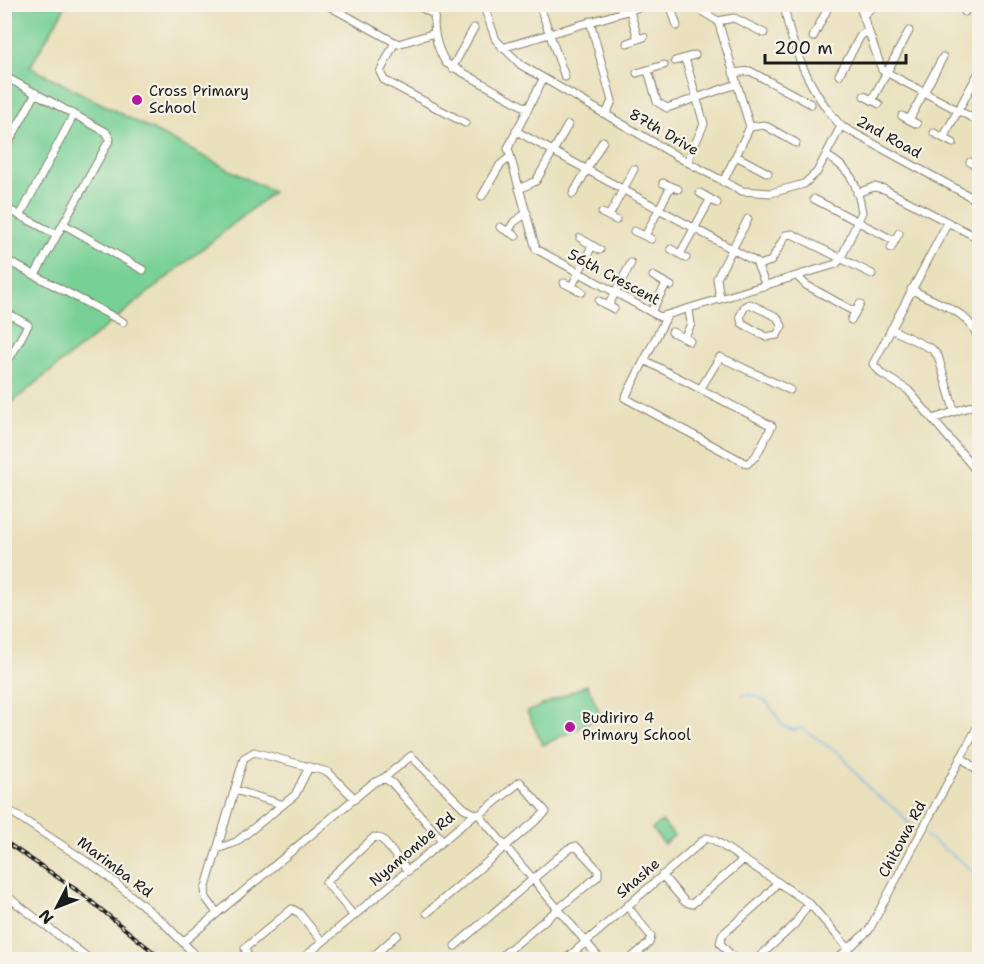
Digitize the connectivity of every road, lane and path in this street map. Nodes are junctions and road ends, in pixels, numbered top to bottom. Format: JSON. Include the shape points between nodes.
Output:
{"nodes":[{"id":1,"x":325,"y":4,"type":"edge"},
{"id":2,"x":415,"y":4,"type":"edge"},
{"id":3,"x":439,"y":4,"type":"edge"},
{"id":4,"x":483,"y":4,"type":"edge"},
{"id":5,"x":539,"y":4,"type":"edge"},
{"id":6,"x":651,"y":4,"type":"edge"},
{"id":7,"x":670,"y":4,"type":"edge"},
{"id":8,"x":784,"y":4,"type":"edge"},
{"id":9,"x":830,"y":4,"type":"edge"},
{"id":10,"x":859,"y":4,"type":"edge"},
{"id":11,"x":876,"y":4,"type":"edge"},
{"id":12,"x":969,"y":4,"type":"edge"},
{"id":13,"x":695,"y":6,"type":"edge"},
{"id":14,"x":630,"y":11,"type":"junction"},
{"id":15,"x":965,"y":12,"type":"dead end"},
{"id":16,"x":433,"y":14,"type":"junction"},
{"id":17,"x":863,"y":15,"type":"junction"},
{"id":18,"x":590,"y":21,"type":"junction"},
{"id":19,"x":718,"y":21,"type":"junction"},
{"id":20,"x":677,"y":26,"type":"dead end"},
{"id":21,"x":474,"y":28,"type":"dead end"},
{"id":22,"x":909,"y":31,"type":"dead end"},
{"id":23,"x":867,"y":32,"type":"junction"},
{"id":24,"x":435,"y":33,"type":"junction"},
{"id":25,"x":549,"y":33,"type":"junction"},
{"id":26,"x":764,"y":33,"type":"dead end"},
{"id":27,"x":813,"y":37,"type":"dead end"},
{"id":28,"x":395,"y":42,"type":"junction"},
{"id":29,"x":627,"y":43,"type":"dead end"},
{"id":30,"x":502,"y":48,"type":"junction"},
{"id":31,"x":695,"y":55,"type":"dead end"},
{"id":32,"x":943,"y":57,"type":"dead end"},
{"id":33,"x":685,"y":58,"type":"junction"},
{"id":34,"x":675,"y":61,"type":"dead end"},
{"id":35,"x":664,"y":65,"type":"dead end"},
{"id":36,"x":452,"y":68,"type":"junction"},
{"id":37,"x":648,"y":70,"type":"junction"},
{"id":38,"x":637,"y":73,"type":"dead end"},
{"id":39,"x":733,"y":73,"type":"junction"},
{"id":40,"x":886,"y":73,"type":"junction"},
{"id":41,"x":978,"y":74,"type":"dead end"},
{"id":42,"x":839,"y":75,"type":"dead end"},
{"id":43,"x":4,"y":76,"type":"edge"},
{"id":44,"x":565,"y":77,"type":"dead end"},
{"id":45,"x":543,"y":79,"type":"junction"},
{"id":46,"x":737,"y":84,"type":"junction"},
{"id":47,"x":923,"y":92,"type":"junction"},
{"id":48,"x":36,"y":93,"type":"junction"},
{"id":49,"x":864,"y":96,"type":"dead end"},
{"id":50,"x":698,"y":97,"type":"junction"},
{"id":51,"x":811,"y":104,"type":"dead end"},
{"id":52,"x":528,"y":109,"type":"junction"},
{"id":53,"x":958,"y":111,"type":"junction"},
{"id":54,"x":74,"y":114,"type":"junction"},
{"id":55,"x":606,"y":114,"type":"junction"},
{"id":56,"x":980,"y":122,"type":"edge"},
{"id":57,"x":465,"y":123,"type":"dead end"},
{"id":58,"x":917,"y":124,"type":"dead end"},
{"id":59,"x":568,"y":125,"type":"dead end"},
{"id":60,"x":841,"y":126,"type":"junction"},
{"id":61,"x":750,"y":127,"type":"junction"},
{"id":62,"x":516,"y":131,"type":"junction"},
{"id":63,"x":934,"y":133,"type":"dead end"},
{"id":64,"x":943,"y":138,"type":"junction"},
{"id":65,"x":603,"y":141,"type":"dead end"},
{"id":66,"x":796,"y":143,"type":"dead end"},
{"id":67,"x":953,"y":143,"type":"dead end"},
{"id":68,"x":4,"y":151,"type":"edge"},
{"id":69,"x":554,"y":151,"type":"junction"},
{"id":70,"x":736,"y":156,"type":"junction"},
{"id":71,"x":826,"y":156,"type":"junction"},
{"id":72,"x":509,"y":158,"type":"junction"},
{"id":73,"x":687,"y":162,"type":"junction"},
{"id":74,"x":587,"y":169,"type":"junction"},
{"id":75,"x":634,"y":169,"type":"dead end"},
{"id":76,"x":768,"y":173,"type":"dead end"},
{"id":77,"x":723,"y":182,"type":"junction"},
{"id":78,"x":671,"y":186,"type":"dead end"},
{"id":79,"x":519,"y":189,"type":"junction"},
{"id":80,"x":623,"y":189,"type":"junction"},
{"id":81,"x":857,"y":193,"type":"junction"},
{"id":82,"x":573,"y":194,"type":"dead end"},
{"id":83,"x":700,"y":194,"type":"dead end"},
{"id":84,"x":482,"y":196,"type":"dead end"},
{"id":85,"x":814,"y":199,"type":"dead end"},
{"id":86,"x":980,"y":202,"type":"edge"},
{"id":87,"x":4,"y":207,"type":"edge"},
{"id":88,"x":660,"y":208,"type":"junction"},
{"id":89,"x":527,"y":213,"type":"junction"},
{"id":90,"x":20,"y":216,"type":"junction"},
{"id":91,"x":748,"y":219,"type":"dead end"},
{"id":92,"x":616,"y":220,"type":"dead end"},
{"id":93,"x":948,"y":222,"type":"junction"},
{"id":94,"x":63,"y":224,"type":"junction"},
{"id":95,"x":859,"y":224,"type":"junction"},
{"id":96,"x":695,"y":226,"type":"junction"},
{"id":97,"x":500,"y":227,"type":"dead end"},
{"id":98,"x":509,"y":230,"type":"junction"},
{"id":99,"x":634,"y":231,"type":"dead end"},
{"id":100,"x":899,"y":233,"type":"dead end"},
{"id":101,"x":57,"y":235,"type":"junction"},
{"id":102,"x":516,"y":236,"type":"dead end"},
{"id":103,"x":580,"y":238,"type":"dead end"},
{"id":104,"x":980,"y":239,"type":"edge"},
{"id":105,"x":592,"y":246,"type":"junction"},
{"id":106,"x":670,"y":249,"type":"dead end"},
{"id":107,"x":732,"y":249,"type":"junction"},
{"id":108,"x":600,"y":250,"type":"dead end"},
{"id":109,"x":841,"y":258,"type":"junction"},
{"id":110,"x":4,"y":259,"type":"edge"},
{"id":111,"x":631,"y":262,"type":"dead end"},
{"id":112,"x":759,"y":265,"type":"junction"},
{"id":113,"x":143,"y":270,"type":"dead end"},
{"id":114,"x":579,"y":273,"type":"junction"},
{"id":115,"x":872,"y":274,"type":"dead end"},
{"id":116,"x":35,"y":275,"type":"junction"},
{"id":117,"x":653,"y":276,"type":"dead end"},
{"id":118,"x":798,"y":277,"type":"junction"},
{"id":119,"x":564,"y":283,"type":"dead end"},
{"id":120,"x":572,"y":286,"type":"junction"},
{"id":121,"x":766,"y":286,"type":"junction"},
{"id":122,"x":911,"y":289,"type":"junction"},
{"id":123,"x":582,"y":292,"type":"dead end"},
{"id":124,"x":616,"y":292,"type":"junction"},
{"id":125,"x":747,"y":292,"type":"junction"},
{"id":126,"x":720,"y":299,"type":"junction"},
{"id":127,"x":599,"y":302,"type":"dead end"},
{"id":128,"x":750,"y":304,"type":"junction"},
{"id":129,"x":860,"y":304,"type":"dead end"},
{"id":130,"x":689,"y":310,"type":"junction"},
{"id":131,"x":4,"y":311,"type":"edge"},
{"id":132,"x":651,"y":312,"type":"junction"},
{"id":133,"x":855,"y":312,"type":"junction"},
{"id":134,"x":668,"y":316,"type":"junction"},
{"id":135,"x":851,"y":320,"type":"dead end"},
{"id":136,"x":123,"y":322,"type":"dead end"},
{"id":137,"x":891,"y":329,"type":"junction"},
{"id":138,"x":672,"y":332,"type":"dead end"},
{"id":139,"x":980,"y":343,"type":"edge"},
{"id":140,"x":4,"y":358,"type":"edge"},
{"id":141,"x":644,"y":360,"type":"junction"},
{"id":142,"x":701,"y":388,"type":"junction"},
{"id":143,"x":790,"y":390,"type":"dead end"},
{"id":144,"x":980,"y":403,"type":"edge"},
{"id":145,"x":954,"y":410,"type":"junction"},
{"id":146,"x":933,"y":419,"type":"junction"},
{"id":147,"x":980,"y":475,"type":"edge"},
{"id":148,"x":980,"y":722,"type":"edge"},
{"id":149,"x":961,"y":757,"type":"junction"},
{"id":150,"x":309,"y":767,"type":"junction"},
{"id":151,"x":980,"y":773,"type":"edge"},
{"id":152,"x":384,"y":778,"type":"junction"},
{"id":153,"x":235,"y":790,"type":"junction"},
{"id":154,"x":355,"y":799,"type":"junction"},
{"id":155,"x":281,"y":804,"type":"junction"},
{"id":156,"x":4,"y":807,"type":"edge"},
{"id":157,"x":477,"y":814,"type":"junction"},
{"id":158,"x":442,"y":840,"type":"junction"},
{"id":159,"x":506,"y":847,"type":"junction"},
{"id":160,"x":217,"y":849,"type":"junction"},
{"id":161,"x":743,"y":860,"type":"junction"},
{"id":162,"x":408,"y":871,"type":"junction"},
{"id":163,"x":662,"y":875,"type":"junction"},
{"id":164,"x":532,"y":879,"type":"junction"},
{"id":165,"x":777,"y":882,"type":"junction"},
{"id":166,"x":4,"y":894,"type":"edge"},
{"id":167,"x":809,"y":903,"type":"junction"},
{"id":168,"x":627,"y":906,"type":"junction"},
{"id":169,"x":558,"y":910,"type":"junction"},
{"id":170,"x":217,"y":913,"type":"junction"},
{"id":171,"x":427,"y":913,"type":"dead end"},
{"id":172,"x":354,"y":916,"type":"junction"},
{"id":173,"x":397,"y":935,"type":"dead end"},
{"id":174,"x":322,"y":941,"type":"junction"},
{"id":175,"x":586,"y":941,"type":"junction"},
{"id":176,"x":183,"y":942,"type":"junction"},
{"id":177,"x":455,"y":946,"type":"dead end"},
{"id":178,"x":849,"y":949,"type":"junction"},
{"id":179,"x":91,"y":960,"type":"edge"},
{"id":180,"x":200,"y":960,"type":"edge"},
{"id":181,"x":249,"y":960,"type":"edge"},
{"id":182,"x":301,"y":960,"type":"edge"},
{"id":183,"x":369,"y":960,"type":"edge"},
{"id":184,"x":497,"y":960,"type":"edge"},
{"id":185,"x":564,"y":960,"type":"edge"},
{"id":186,"x":601,"y":960,"type":"edge"},
{"id":187,"x":629,"y":960,"type":"edge"},
{"id":188,"x":735,"y":960,"type":"edge"},
{"id":189,"x":756,"y":960,"type":"edge"},
{"id":190,"x":836,"y":960,"type":"edge"}],
"edges":[{"from":1,"to":28,"type":"street"},
{"from":2,"to":16,"type":"street"},
{"from":3,"to":16,"type":"street"},
{"from":4,"to":30,"type":"street","name":"87th Drive"},
{"from":5,"to":25,"type":"street"},
{"from":6,"to":14,"type":"street"},
{"from":7,"to":20,"type":"street"},
{"from":8,"to":60,"type":"street","name":"2nd Road","via":[[811,82]]},
{"from":9,"to":27,"type":"street"},
{"from":10,"to":17,"type":"street"},
{"from":11,"to":17,"type":"street"},
{"from":12,"to":15,"type":"street"},
{"from":13,"to":19,"type":"street"},
{"from":14,"to":18,"type":"street"},
{"from":14,"to":29,"type":"street","via":[[641,38]]},
{"from":16,"to":24,"type":"street"},
{"from":17,"to":23,"type":"street"},
{"from":18,"to":25,"type":"street"},
{"from":18,"to":55,"type":"street","via":[[612,101]]},
{"from":19,"to":26,"type":"street","via":[[734,18]]},
{"from":19,"to":39,"type":"street"},
{"from":21,"to":36,"type":"street"},
{"from":22,"to":40,"type":"street"},
{"from":23,"to":40,"type":"street","via":[[878,64]]},
{"from":23,"to":42,"type":"street","via":[[861,35]]},
{"from":24,"to":28,"type":"street","via":[[400,44]]},
{"from":24,"to":36,"type":"street","via":[[444,60]]},
{"from":25,"to":30,"type":"street"},
{"from":25,"to":44,"type":"street"},
{"from":28,"to":57,"type":"street","via":[[380,72],[384,80]]},
{"from":30,"to":45,"type":"street","name":"87th Drive"},
{"from":31,"to":33,"type":"street"},
{"from":32,"to":47,"type":"street"},
{"from":33,"to":34,"type":"street"},
{"from":33,"to":50,"type":"street"},
{"from":35,"to":37,"type":"street"},
{"from":36,"to":52,"type":"street"},
{"from":37,"to":38,"type":"street"},
{"from":37,"to":50,"type":"street","via":[[655,98],[663,107]]},
{"from":39,"to":46,"type":"street"},
{"from":39,"to":51,"type":"street","via":[[750,71]]},
{"from":40,"to":47,"type":"street"},
{"from":40,"to":49,"type":"street","via":[[876,102]]},
{"from":41,"to":53,"type":"street"},
{"from":43,"to":48,"type":"street"},
{"from":45,"to":52,"type":"street"},
{"from":45,"to":55,"type":"street","name":"87th Drive"},
{"from":46,"to":50,"type":"street"},
{"from":46,"to":61,"type":"street"},
{"from":47,"to":53,"type":"street"},
{"from":47,"to":58,"type":"street","via":[[906,118]]},
{"from":48,"to":54,"type":"street"},
{"from":48,"to":68,"type":"street"},
{"from":50,"to":73,"type":"street","via":[[704,128]]},
{"from":52,"to":62,"type":"street"},
{"from":53,"to":56,"type":"street"},
{"from":53,"to":64,"type":"street"},
{"from":54,"to":90,"type":"street"},
{"from":54,"to":94,"type":"street","via":[[106,132],[110,139]]},
{"from":55,"to":73,"type":"street","name":"87th Drive"},
{"from":59,"to":69,"type":"street"},
{"from":60,"to":71,"type":"street","name":"87th Drive"},
{"from":60,"to":86,"type":"street","name":"2nd Road"},
{"from":61,"to":66,"type":"street","via":[[764,125]]},
{"from":61,"to":70,"type":"street"},
{"from":62,"to":69,"type":"street"},
{"from":62,"to":72,"type":"street","via":[[508,147]]},
{"from":63,"to":64,"type":"street"},
{"from":64,"to":67,"type":"street"},
{"from":65,"to":74,"type":"street"},
{"from":69,"to":74,"type":"street"},
{"from":69,"to":79,"type":"street","via":[[534,183]]},
{"from":70,"to":76,"type":"street"},
{"from":70,"to":77,"type":"street"},
{"from":71,"to":77,"type":"street","name":"87th Drive","via":[[811,178],[786,191],[752,193]]},
{"from":71,"to":81,"type":"street","via":[[847,168]]},
{"from":72,"to":79,"type":"street","name":"56th Crescent"},
{"from":72,"to":84,"type":"street","via":[[500,165]]},
{"from":73,"to":77,"type":"street","name":"87th Drive"},
{"from":74,"to":80,"type":"street"},
{"from":74,"to":82,"type":"street"},
{"from":75,"to":80,"type":"street"},
{"from":78,"to":88,"type":"street"},
{"from":79,"to":89,"type":"street","name":"56th Crescent"},
{"from":80,"to":88,"type":"street"},
{"from":80,"to":92,"type":"street","via":[[605,214]]},
{"from":81,"to":93,"type":"street","via":[[884,189]]},
{"from":81,"to":95,"type":"street","via":[[862,212]]},
{"from":83,"to":96,"type":"street","via":[[714,201]]},
{"from":85,"to":95,"type":"street"},
{"from":87,"to":90,"type":"street"},
{"from":88,"to":96,"type":"street"},
{"from":88,"to":99,"type":"street","via":[[648,237]]},
{"from":89,"to":98,"type":"street"},
{"from":89,"to":114,"type":"street","name":"56th Crescent","via":[[538,252]]},
{"from":90,"to":101,"type":"street"},
{"from":91,"to":107,"type":"street"},
{"from":93,"to":104,"type":"street"},
{"from":93,"to":122,"type":"street"},
{"from":94,"to":101,"type":"street"},
{"from":94,"to":113,"type":"street"},
{"from":95,"to":100,"type":"street","via":[[893,245]]},
{"from":95,"to":109,"type":"street"},
{"from":96,"to":106,"type":"street","via":[[683,256]]},
{"from":96,"to":107,"type":"street"},
{"from":97,"to":98,"type":"street"},
{"from":98,"to":102,"type":"street"},
{"from":101,"to":116,"type":"street"},
{"from":103,"to":105,"type":"street"},
{"from":105,"to":108,"type":"street"},
{"from":105,"to":114,"type":"street"},
{"from":107,"to":112,"type":"street"},
{"from":107,"to":126,"type":"street","via":[[717,278]]},
{"from":109,"to":112,"type":"street","via":[[789,234],[771,261]]},
{"from":109,"to":115,"type":"street"},
{"from":109,"to":118,"type":"street","name":"56th Crescent","via":[[827,268]]},
{"from":110,"to":116,"type":"street"},
{"from":111,"to":124,"type":"street"},
{"from":112,"to":121,"type":"street"},
{"from":114,"to":120,"type":"street"},
{"from":114,"to":124,"type":"street","name":"56th Crescent"},
{"from":116,"to":136,"type":"street"},
{"from":117,"to":132,"type":"street","via":[[668,285]]},
{"from":118,"to":121,"type":"street","name":"56th Crescent"},
{"from":118,"to":133,"type":"street"},
{"from":119,"to":120,"type":"street"},
{"from":120,"to":123,"type":"street"},
{"from":121,"to":125,"type":"street","name":"56th Crescent"},
{"from":122,"to":137,"type":"street"},
{"from":122,"to":139,"type":"street","via":[[969,320]]},
{"from":124,"to":127,"type":"street","via":[[611,308]]},
{"from":124,"to":132,"type":"street","name":"56th Crescent"},
{"from":125,"to":126,"type":"street","name":"56th Crescent"},
{"from":125,"to":128,"type":"street"},
{"from":126,"to":130,"type":"street","name":"56th Crescent"},
{"from":128,"to":128,"type":"street","via":[[740,316],[742,323],[766,337],[777,335],[782,326],[777,317]]},
{"from":129,"to":133,"type":"street"},
{"from":130,"to":134,"type":"street","name":"56th Crescent"},
{"from":130,"to":138,"type":"street","via":[[687,339]]},
{"from":131,"to":140,"type":"street","via":[[28,327],[11,356]]},
{"from":132,"to":134,"type":"street","name":"56th Crescent"},
{"from":133,"to":135,"type":"street"},
{"from":134,"to":141,"type":"street"},
{"from":137,"to":145,"type":"street","via":[[935,352]]},
{"from":137,"to":146,"type":"street","via":[[875,357],[874,367],[908,390]]},
{"from":141,"to":142,"type":"street"},
{"from":141,"to":142,"type":"street","via":[[625,398],[747,464],[756,456],[772,426]]},
{"from":142,"to":143,"type":"street","via":[[720,357]]},
{"from":144,"to":145,"type":"street"},
{"from":145,"to":146,"type":"street"},
{"from":146,"to":147,"type":"street"},
{"from":148,"to":149,"type":"street","name":"Chitowa Rd"},
{"from":149,"to":151,"type":"street"},
{"from":149,"to":178,"type":"street","name":"Chitowa Rd","via":[[869,930]]},
{"from":150,"to":153,"type":"street","via":[[252,752],[244,758]]},
{"from":150,"to":154,"type":"street","via":[[333,775]]},
{"from":150,"to":155,"type":"street","via":[[300,789]]},
{"from":152,"to":154,"type":"street"},
{"from":152,"to":157,"type":"street","via":[[411,756],[464,808]]},
{"from":152,"to":158,"type":"street","via":[[393,783]]},
{"from":153,"to":155,"type":"street"},
{"from":153,"to":160,"type":"street"},
{"from":154,"to":170,"type":"street"},
{"from":155,"to":160,"type":"street","via":[[236,842]]},
{"from":156,"to":176,"type":"street","name":"Marimba Rd","via":[[101,871]]},
{"from":157,"to":158,"type":"street","name":"Nyamombe Rd"},
{"from":157,"to":159,"type":"street","name":"Nyamombe Rd"},
{"from":157,"to":159,"type":"street","via":[[524,782],[546,812]]},
{"from":158,"to":162,"type":"street","name":"Nyamombe Rd"},
{"from":159,"to":164,"type":"street","name":"Nyamombe Rd"},
{"from":159,"to":171,"type":"street"},
{"from":160,"to":170,"type":"street","via":[[205,894]]},
{"from":161,"to":163,"type":"street","name":"Shashe","via":[[710,839],[702,840]]},
{"from":161,"to":163,"type":"street","via":[[692,904],[685,902]]},
{"from":161,"to":165,"type":"street"},
{"from":162,"to":172,"type":"street","name":"Nyamombe Rd"},
{"from":162,"to":172,"type":"street","via":[[382,839],[374,837],[326,882]]},
{"from":163,"to":168,"type":"street","name":"Shashe"},
{"from":164,"to":169,"type":"street","name":"Nyamombe Rd"},
{"from":164,"to":169,"type":"street","via":[[572,846],[598,870],[598,876]]},
{"from":164,"to":177,"type":"street"},
{"from":165,"to":167,"type":"street"},
{"from":165,"to":188,"type":"street","via":[[722,935],[720,943]]},
{"from":166,"to":179,"type":"street"},
{"from":167,"to":178,"type":"street"},
{"from":167,"to":189,"type":"street","via":[[794,925]]},
{"from":168,"to":175,"type":"street","name":"Shashe"},
{"from":168,"to":187,"type":"street","via":[[651,936],[649,943]]},
{"from":169,"to":175,"type":"street","name":"Nyamombe Rd"},
{"from":169,"to":184,"type":"street"},
{"from":170,"to":176,"type":"street"},
{"from":172,"to":174,"type":"street","name":"Nyamombe Rd"},
{"from":173,"to":183,"type":"street"},
{"from":174,"to":181,"type":"street","via":[[292,909],[245,948]]},
{"from":174,"to":182,"type":"street","name":"Nyamombe Rd"},
{"from":175,"to":185,"type":"street","name":"Shashe"},
{"from":175,"to":186,"type":"street","name":"Nyamombe Rd"},
{"from":176,"to":180,"type":"street","name":"Marimba Rd"},
{"from":178,"to":190,"type":"street","name":"Chitowa Rd"}]}
